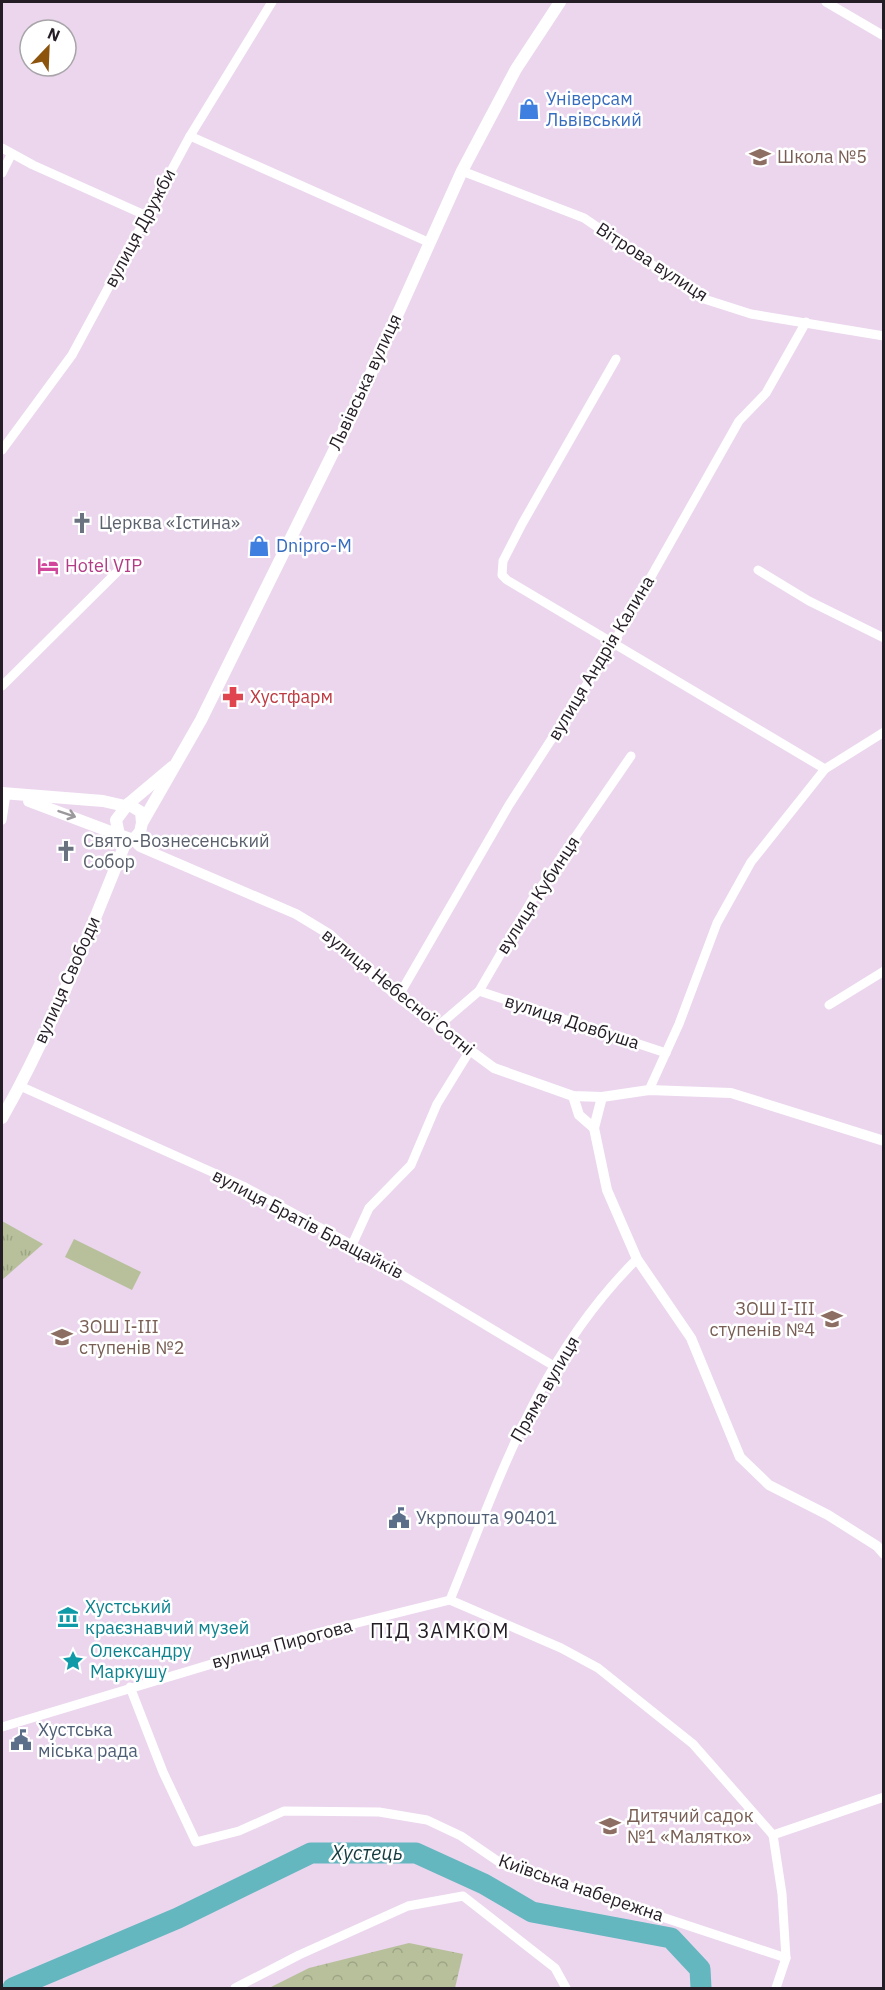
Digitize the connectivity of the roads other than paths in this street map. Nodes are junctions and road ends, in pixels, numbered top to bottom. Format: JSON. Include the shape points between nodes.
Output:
{"nodes":[{"id":1,"x":272,"y":2,"type":"edge"},
{"id":2,"x":560,"y":2,"type":"edge"},
{"id":3,"x":826,"y":2,"type":"edge"},
{"id":4,"x":884,"y":36,"type":"edge"},
{"id":5,"x":190,"y":136,"type":"junction"},
{"id":6,"x":2,"y":148,"type":"edge"},
{"id":7,"x":11,"y":155,"type":"junction"},
{"id":8,"x":462,"y":171,"type":"junction"},
{"id":9,"x":2,"y":173,"type":"edge"},
{"id":10,"x":147,"y":216,"type":"junction"},
{"id":11,"x":428,"y":242,"type":"junction"},
{"id":12,"x":806,"y":322,"type":"junction"},
{"id":13,"x":884,"y":336,"type":"edge"},
{"id":14,"x":616,"y":359,"type":"dead end"},
{"id":15,"x":2,"y":450,"type":"edge"},
{"id":16,"x":120,"y":568,"type":"dead end"},
{"id":17,"x":758,"y":570,"type":"dead end"},
{"id":18,"x":884,"y":638,"type":"edge"},
{"id":19,"x":613,"y":644,"type":"junction"},
{"id":20,"x":2,"y":686,"type":"edge"},
{"id":21,"x":884,"y":732,"type":"edge"},
{"id":22,"x":631,"y":756,"type":"dead end"},
{"id":23,"x":175,"y":764,"type":"junction"},
{"id":24,"x":825,"y":769,"type":"junction"},
{"id":25,"x":7,"y":794,"type":"edge"},
{"id":26,"x":127,"y":805,"type":"junction"},
{"id":27,"x":2,"y":820,"type":"edge"},
{"id":28,"x":142,"y":823,"type":"junction"},
{"id":29,"x":126,"y":838,"type":"junction"},
{"id":30,"x":884,"y":971,"type":"edge"},
{"id":31,"x":479,"y":992,"type":"junction"},
{"id":32,"x":398,"y":997,"type":"junction"},
{"id":33,"x":829,"y":1005,"type":"dead end"},
{"id":34,"x":437,"y":1027,"type":"junction"},
{"id":35,"x":469,"y":1052,"type":"junction"},
{"id":36,"x":666,"y":1053,"type":"junction"},
{"id":37,"x":20,"y":1086,"type":"junction"},
{"id":38,"x":649,"y":1090,"type":"junction"},
{"id":39,"x":573,"y":1096,"type":"junction"},
{"id":40,"x":602,"y":1097,"type":"junction"},
{"id":41,"x":2,"y":1118,"type":"edge"},
{"id":42,"x":594,"y":1128,"type":"junction"},
{"id":43,"x":884,"y":1141,"type":"edge"},
{"id":44,"x":352,"y":1245,"type":"junction"},
{"id":45,"x":637,"y":1259,"type":"junction"},
{"id":46,"x":554,"y":1366,"type":"junction"},
{"id":47,"x":884,"y":1554,"type":"edge"},
{"id":48,"x":450,"y":1599,"type":"junction"},
{"id":49,"x":130,"y":1687,"type":"junction"},
{"id":50,"x":2,"y":1727,"type":"edge"},
{"id":51,"x":884,"y":1797,"type":"edge"},
{"id":52,"x":773,"y":1835,"type":"junction"},
{"id":53,"x":786,"y":1959,"type":"junction"},
{"id":54,"x":235,"y":1989,"type":"edge"},
{"id":55,"x":566,"y":1989,"type":"edge"},
{"id":56,"x":776,"y":1989,"type":"edge"}],
"edges":[{"from":1,"to":5,"type":"street","name":"вулиця Дружби"},
{"from":2,"to":8,"type":"main road","name":"Львівська вулиця","via":[[516,69]]},
{"from":3,"to":4,"type":"street"},
{"from":5,"to":10,"type":"street","name":"вулиця Дружби"},
{"from":5,"to":11,"type":"street"},
{"from":6,"to":7,"type":"street"},
{"from":7,"to":9,"type":"street"},
{"from":7,"to":10,"type":"street"},
{"from":8,"to":11,"type":"main road","name":"Львівська вулиця"},
{"from":8,"to":12,"type":"street","name":"Вітрова вулиця","via":[[584,218],[701,298],[751,314]]},
{"from":10,"to":15,"type":"street","name":"вулиця Дружби","via":[[72,355]]},
{"from":11,"to":23,"type":"main road","name":"Львівська вулиця","via":[[360,398],[201,720]]},
{"from":12,"to":13,"type":"street","name":"Вітрова вулиця"},
{"from":12,"to":19,"type":"street","name":"вулиця Андрія Калина","via":[[766,393],[739,421]]},
{"from":14,"to":19,"type":"street","via":[[503,561],[502,575]]},
{"from":16,"to":20,"type":"street"},
{"from":17,"to":18,"type":"street","via":[[809,601]]},
{"from":19,"to":24,"type":"street"},
{"from":19,"to":32,"type":"street","name":"вулиця Андрія Калина","via":[[508,806]]},
{"from":21,"to":24,"type":"street"},
{"from":22,"to":31,"type":"street","name":"вулиця Кубинця","via":[[532,900]]},
{"from":23,"to":26,"type":"main road","name":"Львівська вулиця"},
{"from":23,"to":28,"type":"main road","name":"Львівська вулиця"},
{"from":24,"to":36,"type":"street","via":[[751,862],[717,923]]},
{"from":25,"to":26,"type":"main road"},
{"from":25,"to":27,"type":"street"},
{"from":25,"to":29,"type":"main road","one_way":true},
{"from":26,"to":28,"type":"main road","via":[[141,812]]},
{"from":26,"to":29,"type":"main road","via":[[116,820]]},
{"from":28,"to":29,"type":"main road","via":[[140,832]]},
{"from":29,"to":32,"type":"street","name":"вулиця Небесної Сотні","via":[[296,914],[329,934]]},
{"from":29,"to":37,"type":"main road","name":"вулиця Свободи"},
{"from":30,"to":33,"type":"street"},
{"from":31,"to":34,"type":"street","name":"вулиця Кубинця"},
{"from":31,"to":36,"type":"street","name":"вулиця Довбуша"},
{"from":32,"to":34,"type":"street","name":"вулиця Небесної Сотні"},
{"from":34,"to":35,"type":"street","name":"вулиця Небесної Сотні"},
{"from":35,"to":39,"type":"street","name":"вулиця Небесної Сотні","via":[[494,1068]]},
{"from":35,"to":44,"type":"street","via":[[437,1104],[411,1165],[369,1208]]},
{"from":36,"to":38,"type":"street"},
{"from":37,"to":41,"type":"main road","name":"вулиця Свободи"},
{"from":37,"to":44,"type":"street","name":"вулиця Братів Бращайків","via":[[243,1186]]},
{"from":38,"to":40,"type":"street","name":"вулиця Небесної Сотні"},
{"from":38,"to":43,"type":"street","name":"вулиця Небесної Сотні","via":[[731,1093]]},
{"from":39,"to":40,"type":"street","name":"вулиця Небесної Сотні"},
{"from":39,"to":42,"type":"street","via":[[579,1114]]},
{"from":40,"to":42,"type":"street"},
{"from":42,"to":45,"type":"street","via":[[607,1190]]},
{"from":44,"to":46,"type":"street","name":"вулиця Братів Бращайків"},
{"from":45,"to":46,"type":"street","name":"Пряма вулиця","via":[[606,1291]]},
{"from":45,"to":47,"type":"street","via":[[691,1338],[740,1457],[769,1485],[828,1515]]},
{"from":46,"to":48,"type":"street","name":"Пряма вулиця","via":[[521,1424]]},
{"from":48,"to":49,"type":"street","name":"вулиця Пирогова"},
{"from":48,"to":52,"type":"street","via":[[598,1668],[693,1744]]},
{"from":49,"to":50,"type":"street","name":"вулиця Пирогова"},
{"from":49,"to":53,"type":"street","name":"Київська набережна","via":[[196,1842],[239,1831],[284,1811],[406,1815],[461,1836],[502,1864]]},
{"from":51,"to":52,"type":"street"},
{"from":52,"to":53,"type":"street"},
{"from":53,"to":56,"type":"street"},
{"from":54,"to":55,"type":"street","via":[[299,1954],[408,1906],[463,1896],[555,1968]]}]}
